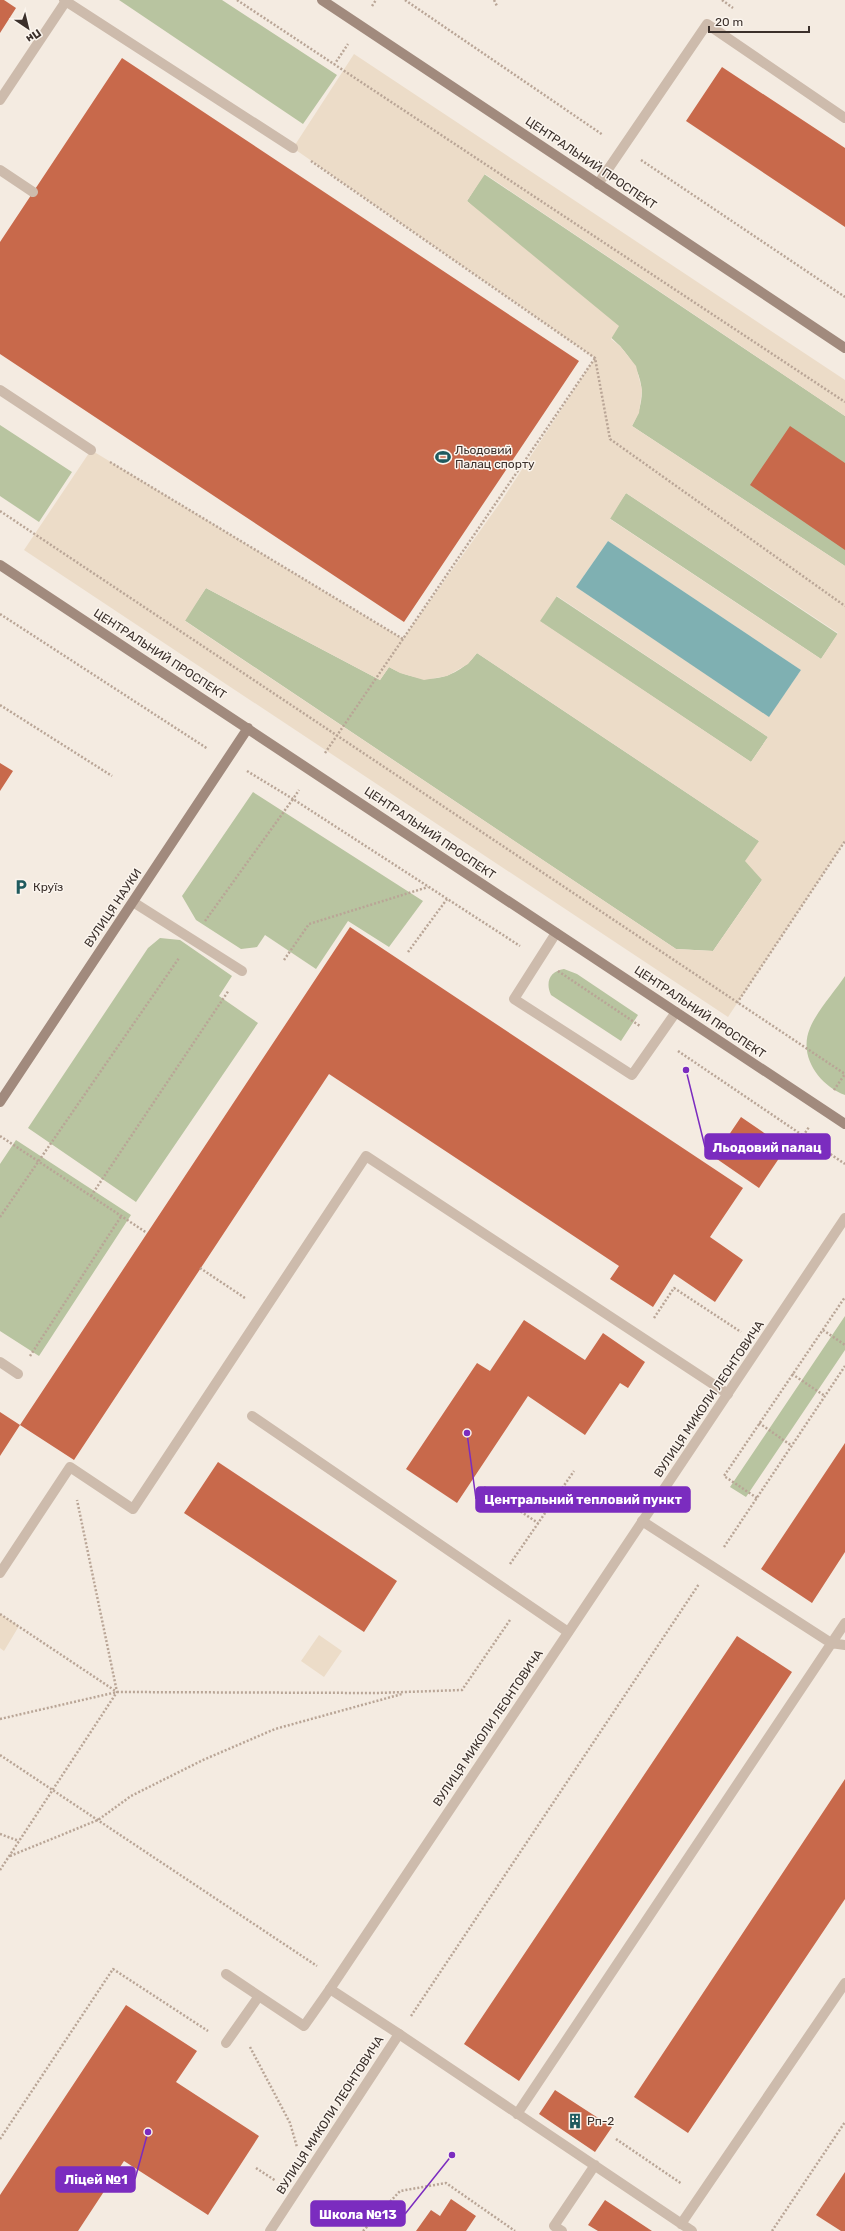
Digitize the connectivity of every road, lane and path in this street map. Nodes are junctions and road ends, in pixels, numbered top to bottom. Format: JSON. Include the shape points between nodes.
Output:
{"nodes":[{"id":1,"x":237,"y":0,"type":"edge"},
{"id":2,"x":322,"y":0,"type":"edge"},
{"id":3,"x":494,"y":0,"type":"edge"},
{"id":4,"x":722,"y":0,"type":"edge"},
{"id":5,"x":65,"y":1,"type":"edge"},
{"id":6,"x":497,"y":6,"type":"dead end"},
{"id":7,"x":733,"y":8,"type":"dead end"},
{"id":8,"x":0,"y":100,"type":"edge"},
{"id":9,"x":845,"y":118,"type":"edge"},
{"id":10,"x":292,"y":148,"type":"joint"},
{"id":11,"x":0,"y":170,"type":"edge"},
{"id":12,"x":598,"y":184,"type":"junction"},
{"id":13,"x":33,"y":192,"type":"dead end"},
{"id":14,"x":845,"y":348,"type":"edge"},
{"id":15,"x":595,"y":358,"type":"junction"},
{"id":16,"x":0,"y":390,"type":"edge"},
{"id":17,"x":845,"y":402,"type":"edge"},
{"id":18,"x":91,"y":450,"type":"joint"},
{"id":19,"x":0,"y":511,"type":"edge"},
{"id":20,"x":0,"y":565,"type":"edge"},
{"id":21,"x":845,"y":606,"type":"edge"},
{"id":22,"x":403,"y":639,"type":"junction"},
{"id":23,"x":379,"y":673,"type":"dead end"},
{"id":24,"x":0,"y":705,"type":"edge"},
{"id":25,"x":248,"y":728,"type":"junction"},
{"id":26,"x":112,"y":776,"type":"dead end"},
{"id":27,"x":845,"y":841,"type":"edge"},
{"id":28,"x":429,"y":887,"type":"dead end"},
{"id":29,"x":447,"y":899,"type":"dead end"},
{"id":30,"x":133,"y":902,"type":"junction"},
{"id":31,"x":556,"y":933,"type":"junction"},
{"id":32,"x":408,"y":952,"type":"dead end"},
{"id":33,"x":284,"y":960,"type":"dead end"},
{"id":34,"x":242,"y":971,"type":"joint"},
{"id":35,"x":563,"y":974,"type":"dead end"},
{"id":36,"x":737,"y":1003,"type":"junction"},
{"id":37,"x":676,"y":1012,"type":"junction"},
{"id":38,"x":658,"y":1037,"type":"junction"},
{"id":39,"x":845,"y":1074,"type":"edge"},
{"id":40,"x":0,"y":1102,"type":"edge"},
{"id":41,"x":845,"y":1124,"type":"edge"},
{"id":42,"x":0,"y":1136,"type":"edge"},
{"id":43,"x":845,"y":1164,"type":"edge"},
{"id":44,"x":91,"y":1196,"type":"junction"},
{"id":45,"x":122,"y":1215,"type":"junction"},
{"id":46,"x":845,"y":1218,"type":"edge"},
{"id":47,"x":147,"y":1233,"type":"dead end"},
{"id":48,"x":200,"y":1268,"type":"dead end"},
{"id":49,"x":845,"y":1297,"type":"edge"},
{"id":50,"x":264,"y":1312,"type":"junction"},
{"id":51,"x":823,"y":1330,"type":"junction"},
{"id":52,"x":642,"y":1337,"type":"junction"},
{"id":53,"x":760,"y":1345,"type":"junction"},
{"id":54,"x":845,"y":1345,"type":"edge"},
{"id":55,"x":0,"y":1362,"type":"edge"},
{"id":56,"x":845,"y":1366,"type":"edge"},
{"id":57,"x":18,"y":1374,"type":"joint"},
{"id":58,"x":792,"y":1374,"type":"junction"},
{"id":59,"x":728,"y":1394,"type":"junction"},
{"id":60,"x":825,"y":1396,"type":"junction"},
{"id":61,"x":252,"y":1416,"type":"dead end"},
{"id":62,"x":759,"y":1423,"type":"junction"},
{"id":63,"x":792,"y":1446,"type":"junction"},
{"id":64,"x":70,"y":1467,"type":"junction"},
{"id":65,"x":574,"y":1471,"type":"dead end"},
{"id":66,"x":484,"y":1487,"type":"dead end"},
{"id":67,"x":757,"y":1498,"type":"junction"},
{"id":68,"x":642,"y":1521,"type":"junction"},
{"id":69,"x":538,"y":1524,"type":"junction"},
{"id":70,"x":712,"y":1566,"type":"junction"},
{"id":71,"x":0,"y":1573,"type":"edge"},
{"id":72,"x":497,"y":1584,"type":"junction"},
{"id":73,"x":523,"y":1602,"type":"junction"},
{"id":74,"x":0,"y":1614,"type":"edge"},
{"id":75,"x":845,"y":1623,"type":"edge"},
{"id":76,"x":568,"y":1632,"type":"junction"},
{"id":77,"x":831,"y":1644,"type":"junction"},
{"id":78,"x":845,"y":1645,"type":"edge"},
{"id":79,"x":117,"y":1692,"type":"junction"},
{"id":80,"x":408,"y":1692,"type":"junction"},
{"id":81,"x":0,"y":1719,"type":"edge"},
{"id":82,"x":0,"y":1755,"type":"edge"},
{"id":83,"x":52,"y":1790,"type":"junction"},
{"id":84,"x":98,"y":1820,"type":"junction"},
{"id":85,"x":0,"y":1834,"type":"edge"},
{"id":86,"x":19,"y":1841,"type":"junction"},
{"id":87,"x":9,"y":1856,"type":"junction"},
{"id":88,"x":0,"y":1870,"type":"edge"},
{"id":89,"x":226,"y":1974,"type":"dead end"},
{"id":90,"x":336,"y":1979,"type":"junction"},
{"id":91,"x":845,"y":1983,"type":"edge"},
{"id":92,"x":330,"y":1989,"type":"junction"},
{"id":93,"x":259,"y":1996,"type":"junction"},
{"id":94,"x":239,"y":2025,"type":"junction"},
{"id":95,"x":399,"y":2034,"type":"junction"},
{"id":96,"x":226,"y":2043,"type":"joint"},
{"id":97,"x":517,"y":2114,"type":"junction"},
{"id":98,"x":845,"y":2122,"type":"edge"},
{"id":99,"x":0,"y":2139,"type":"edge"},
{"id":100,"x":616,"y":2139,"type":"dead end"},
{"id":101,"x":595,"y":2165,"type":"junction"},
{"id":102,"x":306,"y":2176,"type":"junction"},
{"id":103,"x":700,"y":2196,"type":"junction"},
{"id":104,"x":681,"y":2224,"type":"junction"},
{"id":105,"x":270,"y":2231,"type":"edge"},
{"id":106,"x":363,"y":2231,"type":"edge"},
{"id":107,"x":515,"y":2231,"type":"edge"},
{"id":108,"x":562,"y":2231,"type":"edge"},
{"id":109,"x":692,"y":2231,"type":"edge"},
{"id":110,"x":772,"y":2231,"type":"edge"}],
"edges":[{"from":1,"to":17,"type":"path"},
{"from":2,"to":12,"type":"street","name":"ЦЕНТРАЛЬНИЙ ПРОСПЕКТ"},
{"from":3,"to":6,"type":"path"},
{"from":4,"to":7,"type":"path"},
{"from":5,"to":8,"type":"street"},
{"from":5,"to":10,"type":"street"},
{"from":9,"to":12,"type":"street","via":[[706,24]]},
{"from":10,"to":15,"type":"path"},
{"from":11,"to":13,"type":"street"},
{"from":12,"to":14,"type":"street","name":"ЦЕНТРАЛЬНИЙ ПРОСПЕКТ"},
{"from":15,"to":21,"type":"path","via":[[610,439]]},
{"from":15,"to":22,"type":"path"},
{"from":16,"to":18,"type":"street"},
{"from":18,"to":22,"type":"path"},
{"from":19,"to":36,"type":"path"},
{"from":20,"to":25,"type":"street","name":"ЦЕНТРАЛЬНИЙ ПРОСПЕКТ"},
{"from":22,"to":23,"type":"path"},
{"from":24,"to":26,"type":"path"},
{"from":25,"to":30,"type":"street","name":"ВУЛИЦЯ НАУКИ"},
{"from":25,"to":31,"type":"street","name":"ЦЕНТРАЛЬНИЙ ПРОСПЕКТ"},
{"from":27,"to":36,"type":"path"},
{"from":28,"to":33,"type":"path","via":[[309,924]]},
{"from":29,"to":32,"type":"path"},
{"from":30,"to":34,"type":"street"},
{"from":30,"to":40,"type":"street","name":"ВУЛИЦЯ НАУКИ"},
{"from":31,"to":37,"type":"street","name":"ЦЕНТРАЛЬНИЙ ПРОСПЕКТ"},
{"from":31,"to":38,"type":"street","via":[[514,999],[632,1075]]},
{"from":34,"to":44,"type":"path"},
{"from":35,"to":38,"type":"path"},
{"from":36,"to":39,"type":"path"},
{"from":37,"to":38,"type":"street"},
{"from":37,"to":41,"type":"street","name":"ЦЕНТРАЛЬНИЙ ПРОСПЕКТ"},
{"from":38,"to":43,"type":"path"},
{"from":42,"to":44,"type":"path"},
{"from":44,"to":45,"type":"path"},
{"from":45,"to":47,"type":"path"},
{"from":45,"to":57,"type":"path"},
{"from":46,"to":53,"type":"street","name":"ВУЛИЦЯ МИКОЛИ ЛЕОНТОВИЧА"},
{"from":48,"to":50,"type":"path"},
{"from":49,"to":51,"type":"path"},
{"from":50,"to":52,"type":"street","via":[[366,1156]]},
{"from":50,"to":64,"type":"street","via":[[133,1509]]},
{"from":51,"to":54,"type":"path"},
{"from":51,"to":58,"type":"path"},
{"from":52,"to":53,"type":"path","via":[[674,1288]]},
{"from":52,"to":59,"type":"street"},
{"from":53,"to":59,"type":"street","name":"ВУЛИЦЯ МИКОЛИ ЛЕОНТОВИЧА"},
{"from":55,"to":57,"type":"street"},
{"from":56,"to":60,"type":"path"},
{"from":58,"to":60,"type":"path"},
{"from":58,"to":62,"type":"path"},
{"from":59,"to":68,"type":"street","name":"ВУЛИЦЯ МИКОЛИ ЛЕОНТОВИЧА"},
{"from":60,"to":63,"type":"path"},
{"from":61,"to":72,"type":"street"},
{"from":62,"to":63,"type":"path"},
{"from":62,"to":67,"type":"path","via":[[724,1476]]},
{"from":63,"to":67,"type":"path"},
{"from":64,"to":71,"type":"street"},
{"from":64,"to":79,"type":"path"},
{"from":65,"to":69,"type":"path"},
{"from":66,"to":69,"type":"path"},
{"from":67,"to":70,"type":"path"},
{"from":68,"to":70,"type":"street"},
{"from":68,"to":76,"type":"street","name":"ВУЛИЦЯ МИКОЛИ ЛЕОНТОВИЧА"},
{"from":69,"to":72,"type":"path"},
{"from":70,"to":77,"type":"street"},
{"from":70,"to":95,"type":"path"},
{"from":72,"to":73,"type":"street"},
{"from":73,"to":76,"type":"street"},
{"from":73,"to":80,"type":"path","via":[[462,1690]]},
{"from":74,"to":79,"type":"path"},
{"from":75,"to":77,"type":"street"},
{"from":76,"to":90,"type":"street","name":"ВУЛИЦЯ МИКОЛИ ЛЕОНТОВИЧА"},
{"from":77,"to":78,"type":"street"},
{"from":77,"to":97,"type":"street"},
{"from":79,"to":80,"type":"path"},
{"from":79,"to":81,"type":"path"},
{"from":79,"to":83,"type":"path"},
{"from":80,"to":84,"type":"path","via":[[275,1729],[203,1760],[131,1796]]},
{"from":82,"to":83,"type":"path"},
{"from":83,"to":84,"type":"path"},
{"from":83,"to":86,"type":"path"},
{"from":84,"to":87,"type":"path"},
{"from":84,"to":90,"type":"path"},
{"from":85,"to":86,"type":"path"},
{"from":86,"to":87,"type":"path"},
{"from":87,"to":88,"type":"path"},
{"from":89,"to":93,"type":"street"},
{"from":90,"to":92,"type":"street","name":"ВУЛИЦЯ МИКОЛИ ЛЕОНТОВИЧА"},
{"from":91,"to":103,"type":"street"},
{"from":92,"to":93,"type":"street","via":[[304,2026]]},
{"from":92,"to":95,"type":"street","name":"ВУЛИЦЯ МИКОЛИ ЛЕОНТОВИЧА"},
{"from":93,"to":94,"type":"street"},
{"from":94,"to":96,"type":"street"},
{"from":94,"to":102,"type":"path","via":[[290,2123]]},
{"from":95,"to":97,"type":"street"},
{"from":95,"to":102,"type":"street","name":"ВУЛИЦЯ МИКОЛИ ЛЕОНТОВИЧА"},
{"from":96,"to":99,"type":"path","via":[[113,1969]]},
{"from":97,"to":101,"type":"street"},
{"from":98,"to":110,"type":"path"},
{"from":100,"to":103,"type":"path"},
{"from":101,"to":104,"type":"street"},
{"from":101,"to":108,"type":"street","via":[[554,2226]]},
{"from":102,"to":105,"type":"street","name":"ВУЛИЦЯ МИКОЛИ ЛЕОНТОВИЧА"},
{"from":103,"to":104,"type":"street"},
{"from":104,"to":109,"type":"street"},
{"from":106,"to":107,"type":"path","via":[[400,2191],[446,2183]]}]}
